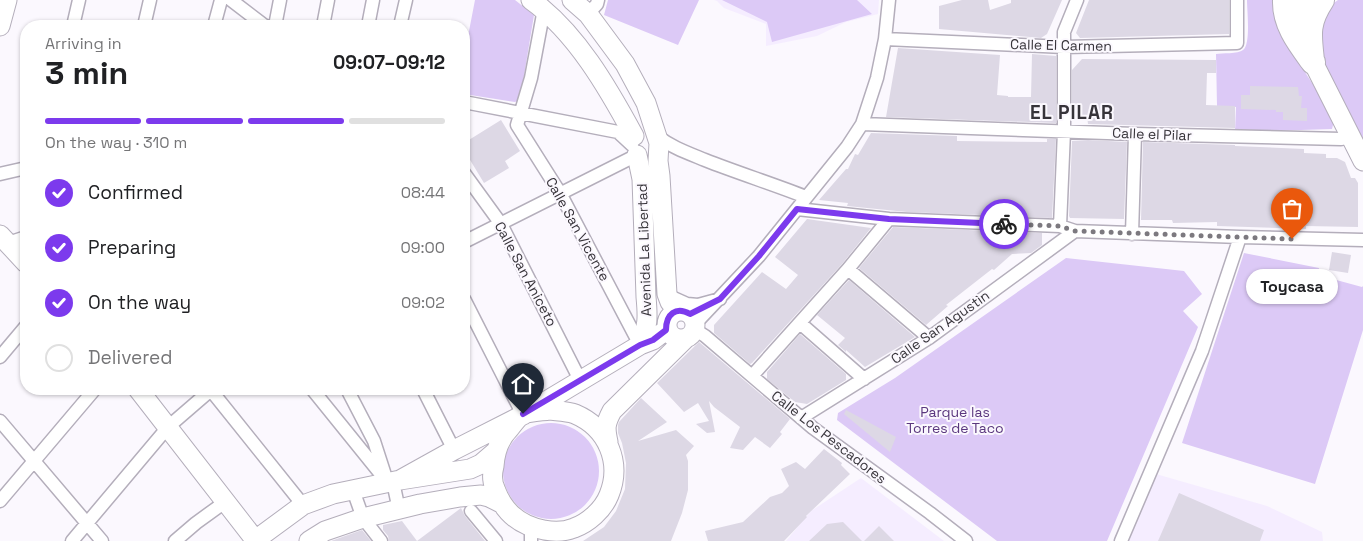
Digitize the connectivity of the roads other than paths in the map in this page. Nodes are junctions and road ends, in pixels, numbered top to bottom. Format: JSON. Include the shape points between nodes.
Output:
{"nodes":[{"id":1,"x":7,"y":0,"type":"edge"},
{"id":2,"x":80,"y":0,"type":"edge"},
{"id":3,"x":150,"y":0,"type":"edge"},
{"id":4,"x":221,"y":0,"type":"edge"},
{"id":5,"x":231,"y":0,"type":"edge"},
{"id":6,"x":280,"y":0,"type":"edge"},
{"id":7,"x":328,"y":0,"type":"edge"},
{"id":8,"x":373,"y":0,"type":"edge"},
{"id":9,"x":406,"y":0,"type":"edge"},
{"id":10,"x":572,"y":0,"type":"edge"},
{"id":11,"x":889,"y":0,"type":"edge"},
{"id":12,"x":1077,"y":0,"type":"edge"},
{"id":13,"x":1237,"y":0,"type":"edge"},
{"id":14,"x":1285,"y":0,"type":"edge"},
{"id":15,"x":1302,"y":0,"type":"edge"},
{"id":16,"x":1322,"y":0,"type":"edge"},
{"id":17,"x":537,"y":5,"type":"edge"},
{"id":18,"x":593,"y":7,"type":"edge"},
{"id":19,"x":74,"y":20,"type":"edge"},
{"id":20,"x":145,"y":20,"type":"edge"},
{"id":21,"x":216,"y":20,"type":"edge"},
{"id":22,"x":256,"y":20,"type":"edge"},
{"id":23,"x":276,"y":20,"type":"edge"},
{"id":24,"x":323,"y":20,"type":"edge"},
{"id":25,"x":369,"y":20,"type":"edge"},
{"id":26,"x":401,"y":20,"type":"edge"},
{"id":27,"x":0,"y":26,"type":"edge"},
{"id":28,"x":885,"y":39,"type":"junction"},
{"id":29,"x":1064,"y":48,"type":"junction"},
{"id":30,"x":1313,"y":62,"type":"junction"},
{"id":31,"x":470,"y":103,"type":"edge"},
{"id":32,"x":520,"y":113,"type":"junction"},
{"id":33,"x":862,"y":124,"type":"junction"},
{"id":34,"x":1064,"y":131,"type":"junction"},
{"id":35,"x":1135,"y":134,"type":"junction"},
{"id":36,"x":1351,"y":137,"type":"junction"},
{"id":37,"x":657,"y":142,"type":"junction"},
{"id":38,"x":634,"y":146,"type":"junction"},
{"id":39,"x":1363,"y":162,"type":"edge"},
{"id":40,"x":20,"y":169,"type":"edge"},
{"id":41,"x":0,"y":174,"type":"edge"},
{"id":42,"x":470,"y":181,"type":"edge"},
{"id":43,"x":560,"y":194,"type":"junction"},
{"id":44,"x":806,"y":198,"type":"junction"},
{"id":45,"x":797,"y":209,"type":"junction"},
{"id":46,"x":889,"y":219,"type":"junction"},
{"id":47,"x":501,"y":224,"type":"junction"},
{"id":48,"x":1060,"y":226,"type":"junction"},
{"id":49,"x":1075,"y":231,"type":"junction"},
{"id":50,"x":1132,"y":234,"type":"junction"},
{"id":51,"x":1240,"y":237,"type":"junction"},
{"id":52,"x":20,"y":238,"type":"edge"},
{"id":53,"x":4,"y":239,"type":"edge"},
{"id":54,"x":470,"y":239,"type":"edge"},
{"id":55,"x":1363,"y":240,"type":"edge"},
{"id":56,"x":20,"y":256,"type":"edge"},
{"id":57,"x":848,"y":269,"type":"junction"},
{"id":58,"x":667,"y":294,"type":"junction"},
{"id":59,"x":646,"y":298,"type":"junction"},
{"id":60,"x":720,"y":299,"type":"junction"},
{"id":61,"x":470,"y":311,"type":"edge"},
{"id":62,"x":800,"y":323,"type":"junction"},
{"id":63,"x":682,"y":325,"type":"junction"},
{"id":64,"x":20,"y":333,"type":"edge"},
{"id":65,"x":929,"y":338,"type":"junction"},
{"id":66,"x":640,"y":345,"type":"junction"},
{"id":67,"x":0,"y":357,"type":"edge"},
{"id":68,"x":752,"y":376,"type":"junction"},
{"id":69,"x":864,"y":379,"type":"junction"},
{"id":70,"x":580,"y":380,"type":"junction"},
{"id":71,"x":90,"y":395,"type":"edge"},
{"id":72,"x":143,"y":395,"type":"edge"},
{"id":73,"x":204,"y":395,"type":"edge"},
{"id":74,"x":216,"y":395,"type":"edge"},
{"id":75,"x":317,"y":395,"type":"edge"},
{"id":76,"x":350,"y":395,"type":"edge"},
{"id":77,"x":426,"y":395,"type":"edge"},
{"id":78,"x":523,"y":414,"type":"junction"},
{"id":79,"x":801,"y":418,"type":"junction"},
{"id":80,"x":0,"y":421,"type":"edge"},
{"id":81,"x":168,"y":427,"type":"junction"},
{"id":82,"x":608,"y":442,"type":"junction"},
{"id":83,"x":454,"y":450,"type":"junction"},
{"id":84,"x":494,"y":452,"type":"junction"},
{"id":85,"x":34,"y":461,"type":"junction"},
{"id":86,"x":394,"y":482,"type":"junction"},
{"id":87,"x":354,"y":490,"type":"junction"},
{"id":88,"x":0,"y":501,"type":"edge"},
{"id":89,"x":225,"y":502,"type":"junction"},
{"id":90,"x":501,"y":503,"type":"junction"},
{"id":91,"x":303,"y":505,"type":"junction"},
{"id":92,"x":398,"y":510,"type":"junction"},
{"id":93,"x":471,"y":511,"type":"dead end"},
{"id":94,"x":363,"y":518,"type":"junction"},
{"id":95,"x":88,"y":523,"type":"junction"},
{"id":96,"x":531,"y":534,"type":"edge"},
{"id":97,"x":554,"y":536,"type":"edge"},
{"id":98,"x":72,"y":541,"type":"edge"},
{"id":99,"x":102,"y":541,"type":"edge"},
{"id":100,"x":175,"y":541,"type":"edge"},
{"id":101,"x":255,"y":541,"type":"edge"},
{"id":102,"x":309,"y":541,"type":"edge"},
{"id":103,"x":381,"y":541,"type":"edge"},
{"id":104,"x":496,"y":541,"type":"edge"},
{"id":105,"x":966,"y":541,"type":"edge"},
{"id":106,"x":1121,"y":541,"type":"edge"}],
"edges":[{"from":1,"to":27,"type":"street"},
{"from":2,"to":19,"type":"street"},
{"from":3,"to":20,"type":"street"},
{"from":4,"to":21,"type":"street"},
{"from":5,"to":22,"type":"street"},
{"from":6,"to":23,"type":"street"},
{"from":7,"to":24,"type":"street"},
{"from":8,"to":25,"type":"street"},
{"from":9,"to":26,"type":"street"},
{"from":10,"to":18,"type":"street","name":"Avenida La Libertad"},
{"from":11,"to":28,"type":"street"},
{"from":12,"to":29,"type":"street","via":[[1064,32]]},
{"from":13,"to":29,"type":"street","name":"Calle El Carmen","via":[[1237,43]]},
{"from":14,"to":30,"type":"highway","via":[[1297,41]]},
{"from":15,"to":30,"type":"street","via":[[1303,37]]},
{"from":16,"to":30,"type":"highway","via":[[1310,25]]},
{"from":17,"to":32,"type":"street","via":[[530,78]]},
{"from":17,"to":38,"type":"street","name":"Avenida La Libertad","via":[[573,39],[615,102]]},
{"from":18,"to":37,"type":"street","name":"Avenida La Libertad","via":[[646,103]]},
{"from":28,"to":29,"type":"street","name":"Calle El Carmen"},
{"from":28,"to":33,"type":"street"},
{"from":29,"to":34,"type":"street"},
{"from":30,"to":36,"type":"street"},
{"from":31,"to":32,"type":"street"},
{"from":32,"to":38,"type":"street","via":[[618,132]]},
{"from":32,"to":43,"type":"street","name":"Calle San Vicente","via":[[517,125]]},
{"from":33,"to":34,"type":"street","name":"Calle el Pilar"},
{"from":33,"to":44,"type":"street"},
{"from":34,"to":35,"type":"street","name":"Calle el Pilar"},
{"from":34,"to":48,"type":"street"},
{"from":35,"to":36,"type":"street","name":"Calle el Pilar"},
{"from":35,"to":50,"type":"street"},
{"from":36,"to":39,"type":"street"},
{"from":37,"to":38,"type":"street","via":[[651,156],[646,158],[641,157]]},
{"from":37,"to":44,"type":"street"},
{"from":37,"to":58,"type":"street","name":"Avenida La Libertad"},
{"from":38,"to":43,"type":"street"},
{"from":38,"to":59,"type":"street","name":"Avenida La Libertad","via":[[642,179]]},
{"from":40,"to":41,"type":"street"},
{"from":42,"to":47,"type":"street","name":"Calle San Aniceto"},
{"from":43,"to":47,"type":"street"},
{"from":43,"to":66,"type":"street","name":"Calle San Vicente"},
{"from":44,"to":45,"type":"street"},
{"from":45,"to":46,"type":"street"},
{"from":45,"to":60,"type":"street"},
{"from":46,"to":48,"type":"street"},
{"from":46,"to":57,"type":"street"},
{"from":47,"to":54,"type":"street"},
{"from":47,"to":70,"type":"street","name":"Calle San Aniceto"},
{"from":48,"to":49,"type":"street"},
{"from":49,"to":50,"type":"street"},
{"from":49,"to":65,"type":"street","name":"Calle San Agustìn"},
{"from":50,"to":51,"type":"street"},
{"from":51,"to":55,"type":"street"},
{"from":51,"to":106,"type":"street","via":[[1202,352]]},
{"from":52,"to":53,"type":"street"},
{"from":53,"to":56,"type":"street"},
{"from":57,"to":62,"type":"street"},
{"from":57,"to":65,"type":"street"},
{"from":58,"to":60,"type":"street","via":[[687,304],[698,305]]},
{"from":58,"to":63,"type":"street","name":"Avenida La Libertad"},
{"from":59,"to":63,"type":"street"},
{"from":59,"to":66,"type":"street","name":"Avenida La Libertad","via":[[647,328]]},
{"from":60,"to":63,"type":"street"},
{"from":61,"to":78,"type":"street"},
{"from":62,"to":68,"type":"street"},
{"from":62,"to":69,"type":"street"},
{"from":63,"to":66,"type":"street"},
{"from":63,"to":68,"type":"street","name":"Calle Los Pescadores","via":[[705,336]]},
{"from":63,"to":82,"type":"street","via":[[612,411],[605,429]]},
{"from":64,"to":67,"type":"street"},
{"from":65,"to":69,"type":"street","name":"Calle San Agustìn"},
{"from":66,"to":70,"type":"street"},
{"from":68,"to":79,"type":"street","name":"Calle Los Pescadores"},
{"from":69,"to":79,"type":"street","name":"Calle San Agustìn"},
{"from":70,"to":78,"type":"street"},
{"from":71,"to":85,"type":"street"},
{"from":72,"to":81,"type":"street"},
{"from":73,"to":81,"type":"street"},
{"from":74,"to":91,"type":"street"},
{"from":75,"to":86,"type":"street"},
{"from":76,"to":86,"type":"street"},
{"from":77,"to":83,"type":"street"},
{"from":78,"to":82,"type":"street","via":[[549,410],[574,413],[589,421]]},
{"from":78,"to":83,"type":"street"},
{"from":78,"to":84,"type":"street","via":[[504,434]]},
{"from":79,"to":105,"type":"street","name":"Calle Los Pescadores"},
{"from":80,"to":85,"type":"street"},
{"from":81,"to":89,"type":"street"},
{"from":81,"to":95,"type":"street"},
{"from":82,"to":97,"type":"street","via":[[615,472],[607,500],[590,519]]},
{"from":83,"to":86,"type":"street"},
{"from":84,"to":86,"type":"street","via":[[470,469]]},
{"from":84,"to":90,"type":"street","via":[[493,481]]},
{"from":85,"to":88,"type":"street"},
{"from":85,"to":95,"type":"street"},
{"from":86,"to":87,"type":"street"},
{"from":86,"to":92,"type":"street"},
{"from":87,"to":91,"type":"street"},
{"from":87,"to":94,"type":"street"},
{"from":89,"to":100,"type":"street"},
{"from":89,"to":101,"type":"street"},
{"from":90,"to":92,"type":"street","via":[[481,495]]},
{"from":90,"to":96,"type":"street"},
{"from":91,"to":101,"type":"street"},
{"from":92,"to":94,"type":"street"},
{"from":93,"to":104,"type":"street"},
{"from":94,"to":102,"type":"street","via":[[325,531]]},
{"from":94,"to":103,"type":"street"},
{"from":95,"to":98,"type":"street"},
{"from":95,"to":99,"type":"street"},
{"from":96,"to":97,"type":"street"}]}
